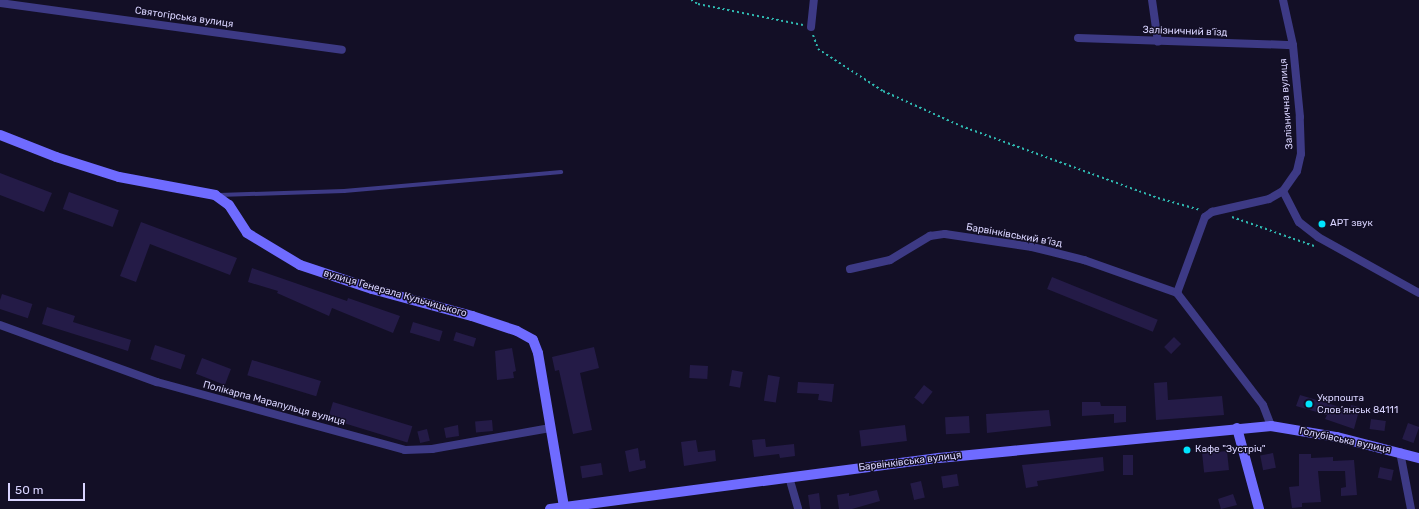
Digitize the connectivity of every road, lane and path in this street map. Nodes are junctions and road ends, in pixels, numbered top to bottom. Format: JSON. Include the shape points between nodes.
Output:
{"nodes":[{"id":1,"x":690,"y":0,"type":"edge"},
{"id":2,"x":814,"y":0,"type":"edge"},
{"id":3,"x":1152,"y":0,"type":"edge"},
{"id":4,"x":1283,"y":0,"type":"edge"},
{"id":5,"x":0,"y":3,"type":"edge"},
{"id":6,"x":811,"y":27,"type":"junction"},
{"id":7,"x":1078,"y":38,"type":"dead end"},
{"id":8,"x":1158,"y":42,"type":"junction"},
{"id":9,"x":1293,"y":45,"type":"junction"},
{"id":10,"x":342,"y":50,"type":"dead end"},
{"id":11,"x":0,"y":135,"type":"edge"},
{"id":12,"x":561,"y":172,"type":"dead end"},
{"id":13,"x":1283,"y":191,"type":"junction"},
{"id":14,"x":215,"y":195,"type":"junction"},
{"id":15,"x":1212,"y":212,"type":"junction"},
{"id":16,"x":1319,"y":248,"type":"dead end"},
{"id":17,"x":850,"y":269,"type":"dead end"},
{"id":18,"x":1177,"y":293,"type":"junction"},
{"id":19,"x":1419,"y":293,"type":"edge"},
{"id":20,"x":0,"y":325,"type":"edge"},
{"id":21,"x":1270,"y":426,"type":"junction"},
{"id":22,"x":550,"y":428,"type":"junction"},
{"id":23,"x":1237,"y":428,"type":"junction"},
{"id":24,"x":1400,"y":452,"type":"junction"},
{"id":25,"x":1419,"y":458,"type":"edge"},
{"id":26,"x":789,"y":477,"type":"junction"},
{"id":27,"x":564,"y":508,"type":"edge"},
{"id":28,"x":550,"y":509,"type":"edge"},
{"id":29,"x":798,"y":509,"type":"edge"},
{"id":30,"x":1259,"y":509,"type":"edge"},
{"id":31,"x":1410,"y":509,"type":"edge"}],
"edges":[{"from":1,"to":6,"type":"path","via":[[698,4]]},
{"from":2,"to":6,"type":"street"},
{"from":3,"to":8,"type":"street"},
{"from":4,"to":9,"type":"street","name":"Залізнична вулиця"},
{"from":5,"to":10,"type":"street","name":"Святогірська вулиця"},
{"from":6,"to":15,"type":"path","via":[[818,49],[884,91],[961,126],[1158,198]]},
{"from":7,"to":8,"type":"street","name":"Залізничний в’їзд"},
{"from":8,"to":9,"type":"street","name":"Залізничний в’їзд"},
{"from":9,"to":13,"type":"street","name":"Залізнична вулиця","via":[[1301,154],[1297,171]]},
{"from":11,"to":14,"type":"street","name":"вулиця Генерала Кульчицького","via":[[56,157],[119,177]]},
{"from":12,"to":14,"type":"lane","via":[[344,191]]},
{"from":13,"to":15,"type":"street","name":"Залізнична вулиця","via":[[1269,199]]},
{"from":13,"to":19,"type":"street","via":[[1299,222],[1318,237]]},
{"from":14,"to":22,"type":"street","name":"вулиця Генерала Кульчицького","via":[[229,205],[247,233],[300,265],[372,289],[472,316],[517,331],[533,340],[538,353]]},
{"from":15,"to":16,"type":"path"},
{"from":15,"to":18,"type":"street","name":"Залізнична вулиця","via":[[1205,217]]},
{"from":17,"to":18,"type":"street","name":"Барвінківський в’їзд","via":[[879,264],[930,236],[945,234],[1032,247],[1084,260]]},
{"from":18,"to":21,"type":"street","via":[[1262,405]]},
{"from":20,"to":22,"type":"street","name":"Полікарпа Марапульця вулиця","via":[[157,382],[405,450],[432,449]]},
{"from":21,"to":23,"type":"street","name":"Барвінківська вулиця"},
{"from":21,"to":24,"type":"street","name":"Голубівська вулиця","via":[[1337,437]]},
{"from":22,"to":27,"type":"street","name":"вулиця Генерала Кульчицького"},
{"from":23,"to":26,"type":"street","name":"Барвінківська вулиця","via":[[939,458]]},
{"from":23,"to":30,"type":"street"},
{"from":24,"to":25,"type":"street","name":"Голубівська вулиця"},
{"from":24,"to":31,"type":"street"},
{"from":26,"to":27,"type":"street","name":"Барвінківська вулиця"},
{"from":26,"to":29,"type":"street"},
{"from":27,"to":28,"type":"street","name":"Барвінківська вулиця"}]}
